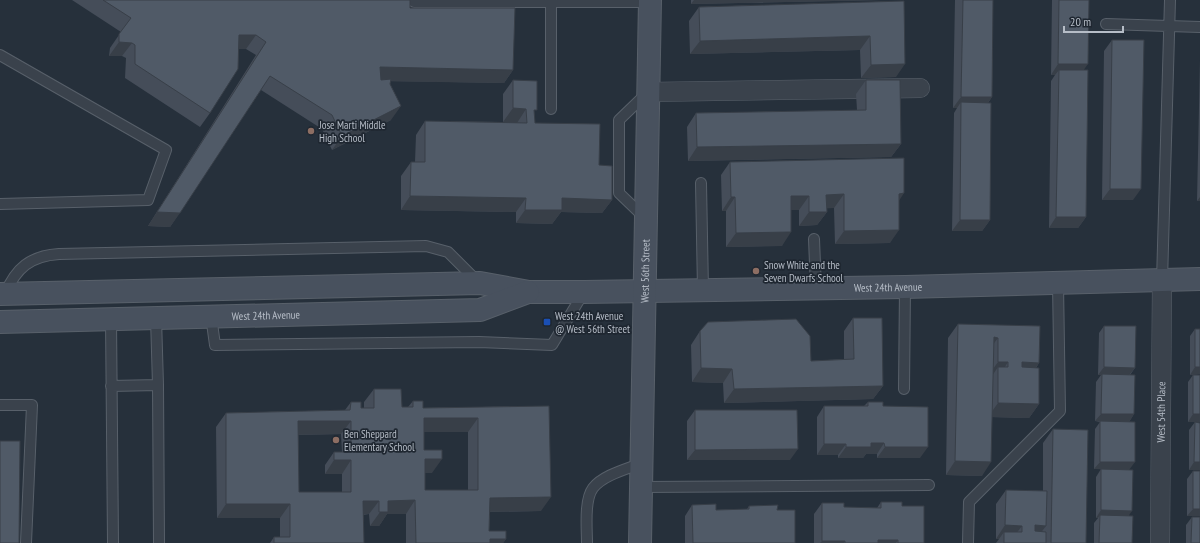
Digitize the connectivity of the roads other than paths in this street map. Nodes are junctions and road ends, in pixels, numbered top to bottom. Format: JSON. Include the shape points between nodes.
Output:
{"nodes":[{"id":1,"x":1170,"y":0,"type":"edge"},
{"id":2,"x":650,"y":1,"type":"edge"},
{"id":3,"x":414,"y":2,"type":"dead end"},
{"id":4,"x":551,"y":2,"type":"junction"},
{"id":5,"x":1106,"y":24,"type":"dead end"},
{"id":6,"x":1169,"y":26,"type":"junction"},
{"id":7,"x":1200,"y":27,"type":"edge"},
{"id":8,"x":0,"y":55,"type":"edge"},
{"id":9,"x":920,"y":88,"type":"dead end"},
{"id":10,"x":648,"y":92,"type":"junction"},
{"id":11,"x":551,"y":109,"type":"dead end"},
{"id":12,"x":701,"y":183,"type":"dead end"},
{"id":13,"x":0,"y":204,"type":"edge"},
{"id":14,"x":647,"y":221,"type":"junction"},
{"id":15,"x":814,"y":239,"type":"dead end"},
{"id":16,"x":1200,"y":280,"type":"edge"},
{"id":17,"x":1162,"y":281,"type":"junction"},
{"id":18,"x":480,"y":283,"type":"junction"},
{"id":19,"x":1058,"y":284,"type":"junction"},
{"id":20,"x":905,"y":287,"type":"junction"},
{"id":21,"x":816,"y":288,"type":"junction"},
{"id":22,"x":703,"y":290,"type":"junction"},
{"id":23,"x":646,"y":291,"type":"junction"},
{"id":24,"x":529,"y":292,"type":"junction"},
{"id":25,"x":584,"y":292,"type":"junction"},
{"id":26,"x":2,"y":294,"type":"edge"},
{"id":27,"x":211,"y":316,"type":"junction"},
{"id":28,"x":156,"y":318,"type":"junction"},
{"id":29,"x":111,"y":319,"type":"junction"},
{"id":30,"x":0,"y":322,"type":"edge"},
{"id":31,"x":158,"y":385,"type":"junction"},
{"id":32,"x":111,"y":386,"type":"junction"},
{"id":33,"x":904,"y":389,"type":"dead end"},
{"id":34,"x":0,"y":405,"type":"edge"},
{"id":35,"x":642,"y":463,"type":"junction"},
{"id":36,"x":929,"y":485,"type":"dead end"},
{"id":37,"x":642,"y":487,"type":"junction"},
{"id":38,"x":26,"y":543,"type":"edge"},
{"id":39,"x":113,"y":543,"type":"edge"},
{"id":40,"x":159,"y":543,"type":"edge"},
{"id":41,"x":587,"y":543,"type":"edge"},
{"id":42,"x":640,"y":543,"type":"edge"},
{"id":43,"x":968,"y":543,"type":"edge"},
{"id":44,"x":1160,"y":543,"type":"edge"}],
"edges":[{"from":1,"to":6,"type":"lane"},
{"from":2,"to":4,"type":"lane"},
{"from":2,"to":10,"type":"street","name":"West 56th Street"},
{"from":3,"to":4,"type":"lane"},
{"from":4,"to":11,"type":"lane"},
{"from":5,"to":6,"type":"lane"},
{"from":6,"to":7,"type":"lane"},
{"from":6,"to":17,"type":"lane"},
{"from":8,"to":13,"type":"lane","via":[[166,150],[148,200]]},
{"from":9,"to":10,"type":"street"},
{"from":10,"to":14,"type":"street","name":"West 56th Street"},
{"from":10,"to":14,"type":"lane","via":[[619,120],[619,193]]},
{"from":12,"to":22,"type":"lane"},
{"from":14,"to":23,"type":"street","name":"West 56th Street"},
{"from":15,"to":21,"type":"lane"},
{"from":16,"to":17,"type":"street","name":"West 24th Avenue"},
{"from":17,"to":19,"type":"street","name":"West 24th Avenue"},
{"from":17,"to":44,"type":"street","name":"West 54th Place"},
{"from":18,"to":24,"type":"street","name":"West 24th Avenue"},
{"from":18,"to":26,"type":"street","name":"West 24th Avenue"},
{"from":18,"to":26,"type":"lane","via":[[448,252],[426,246],[59,254],[24,264]]},
{"from":19,"to":20,"type":"street","name":"West 24th Avenue"},
{"from":19,"to":43,"type":"lane","via":[[1060,411],[968,502]]},
{"from":20,"to":21,"type":"street","name":"West 24th Avenue"},
{"from":20,"to":33,"type":"lane"},
{"from":21,"to":22,"type":"street","name":"West 24th Avenue"},
{"from":22,"to":23,"type":"street","name":"West 24th Avenue"},
{"from":23,"to":25,"type":"street","name":"West 24th Avenue"},
{"from":23,"to":35,"type":"street","name":"West 56th Street"},
{"from":24,"to":25,"type":"street","name":"West 24th Avenue"},
{"from":24,"to":27,"type":"street","name":"West 24th Avenue","via":[[480,310]]},
{"from":25,"to":27,"type":"lane","via":[[552,345],[479,342],[215,345]]},
{"from":27,"to":28,"type":"street","name":"West 24th Avenue"},
{"from":28,"to":29,"type":"street","name":"West 24th Avenue"},
{"from":28,"to":31,"type":"lane"},
{"from":29,"to":30,"type":"street","name":"West 24th Avenue"},
{"from":29,"to":32,"type":"lane"},
{"from":31,"to":32,"type":"lane"},
{"from":31,"to":40,"type":"lane"},
{"from":32,"to":39,"type":"lane"},
{"from":34,"to":38,"type":"lane","via":[[32,405]]},
{"from":35,"to":37,"type":"street","name":"West 56th Street"},
{"from":35,"to":41,"type":"lane","via":[[610,475],[593,489],[586,511]]},
{"from":36,"to":37,"type":"lane"},
{"from":37,"to":42,"type":"street","name":"West 56th Street"}]}
